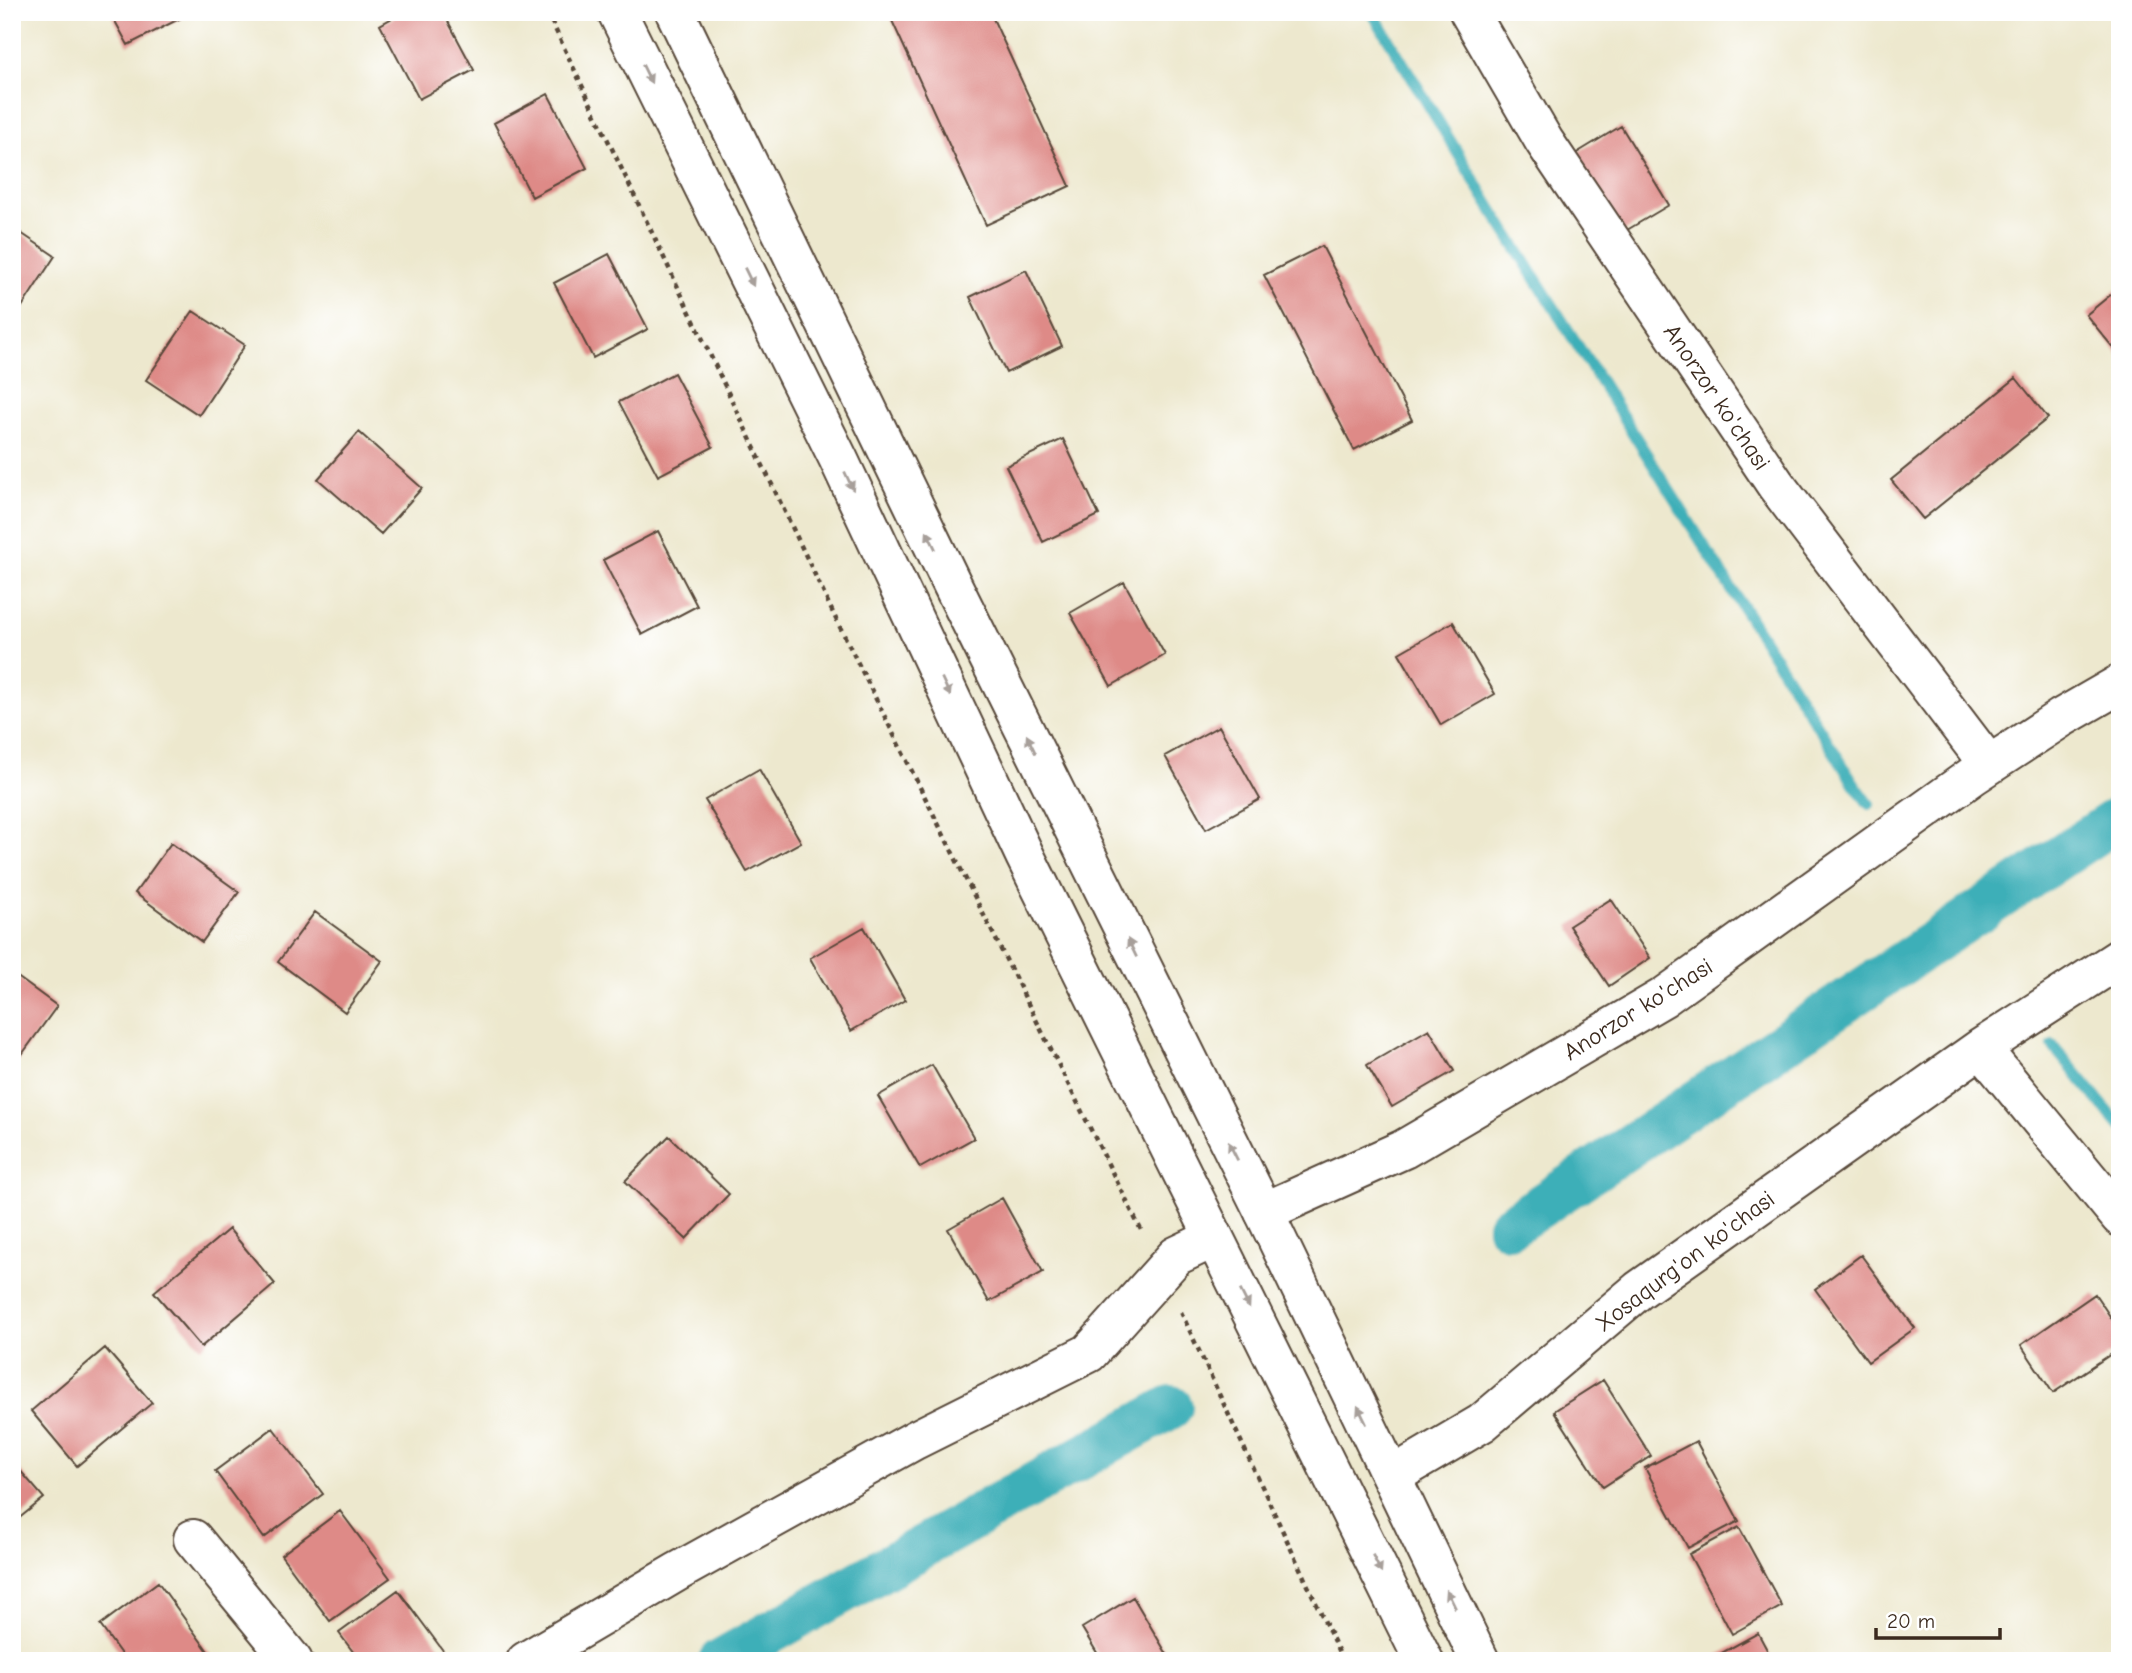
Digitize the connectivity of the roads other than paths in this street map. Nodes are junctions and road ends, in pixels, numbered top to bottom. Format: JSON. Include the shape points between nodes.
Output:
{"nodes":[{"id":1,"x":617,"y":12,"type":"edge"},
{"id":2,"x":675,"y":12,"type":"edge"},
{"id":3,"x":1469,"y":12,"type":"edge"},
{"id":4,"x":2120,"y":684,"type":"edge"},
{"id":5,"x":1989,"y":765,"type":"junction"},
{"id":6,"x":2120,"y":958,"type":"edge"},
{"id":7,"x":1981,"y":1048,"type":"junction"},
{"id":8,"x":1264,"y":1212,"type":"junction"},
{"id":9,"x":2120,"y":1217,"type":"edge"},
{"id":10,"x":1214,"y":1238,"type":"junction"},
{"id":11,"x":1392,"y":1476,"type":"junction"},
{"id":12,"x":193,"y":1539,"type":"dead end"},
{"id":13,"x":293,"y":1661,"type":"edge"},
{"id":14,"x":526,"y":1661,"type":"edge"},
{"id":15,"x":1424,"y":1661,"type":"edge"},
{"id":16,"x":1480,"y":1661,"type":"edge"}],
"edges":[{"from":1,"to":10,"type":"main road","one_way":true},
{"from":8,"to":2,"type":"main road","one_way":true},
{"from":3,"to":5,"type":"main road","name":"Anorzor ko'chasi","via":[[1544,141],[1776,485]]},
{"from":4,"to":5,"type":"main road","name":"Anorzor ko'chasi"},
{"from":5,"to":8,"type":"main road","name":"Anorzor ko'chasi","via":[[1664,997],[1404,1149]]},
{"from":6,"to":7,"type":"main road","name":"Xosaqurg'on ko'chasi"},
{"from":7,"to":9,"type":"main road"},
{"from":7,"to":11,"type":"main road","name":"Xosaqurg'on ko'chasi","via":[[1639,1290],[1482,1423]]},
{"from":11,"to":8,"type":"main road","one_way":true},
{"from":10,"to":14,"type":"main road","via":[[1176,1256],[1089,1353],[915,1440]]},
{"from":10,"to":15,"type":"main road","one_way":true},
{"from":16,"to":11,"type":"main road","one_way":true},
{"from":12,"to":13,"type":"main road"}]}
